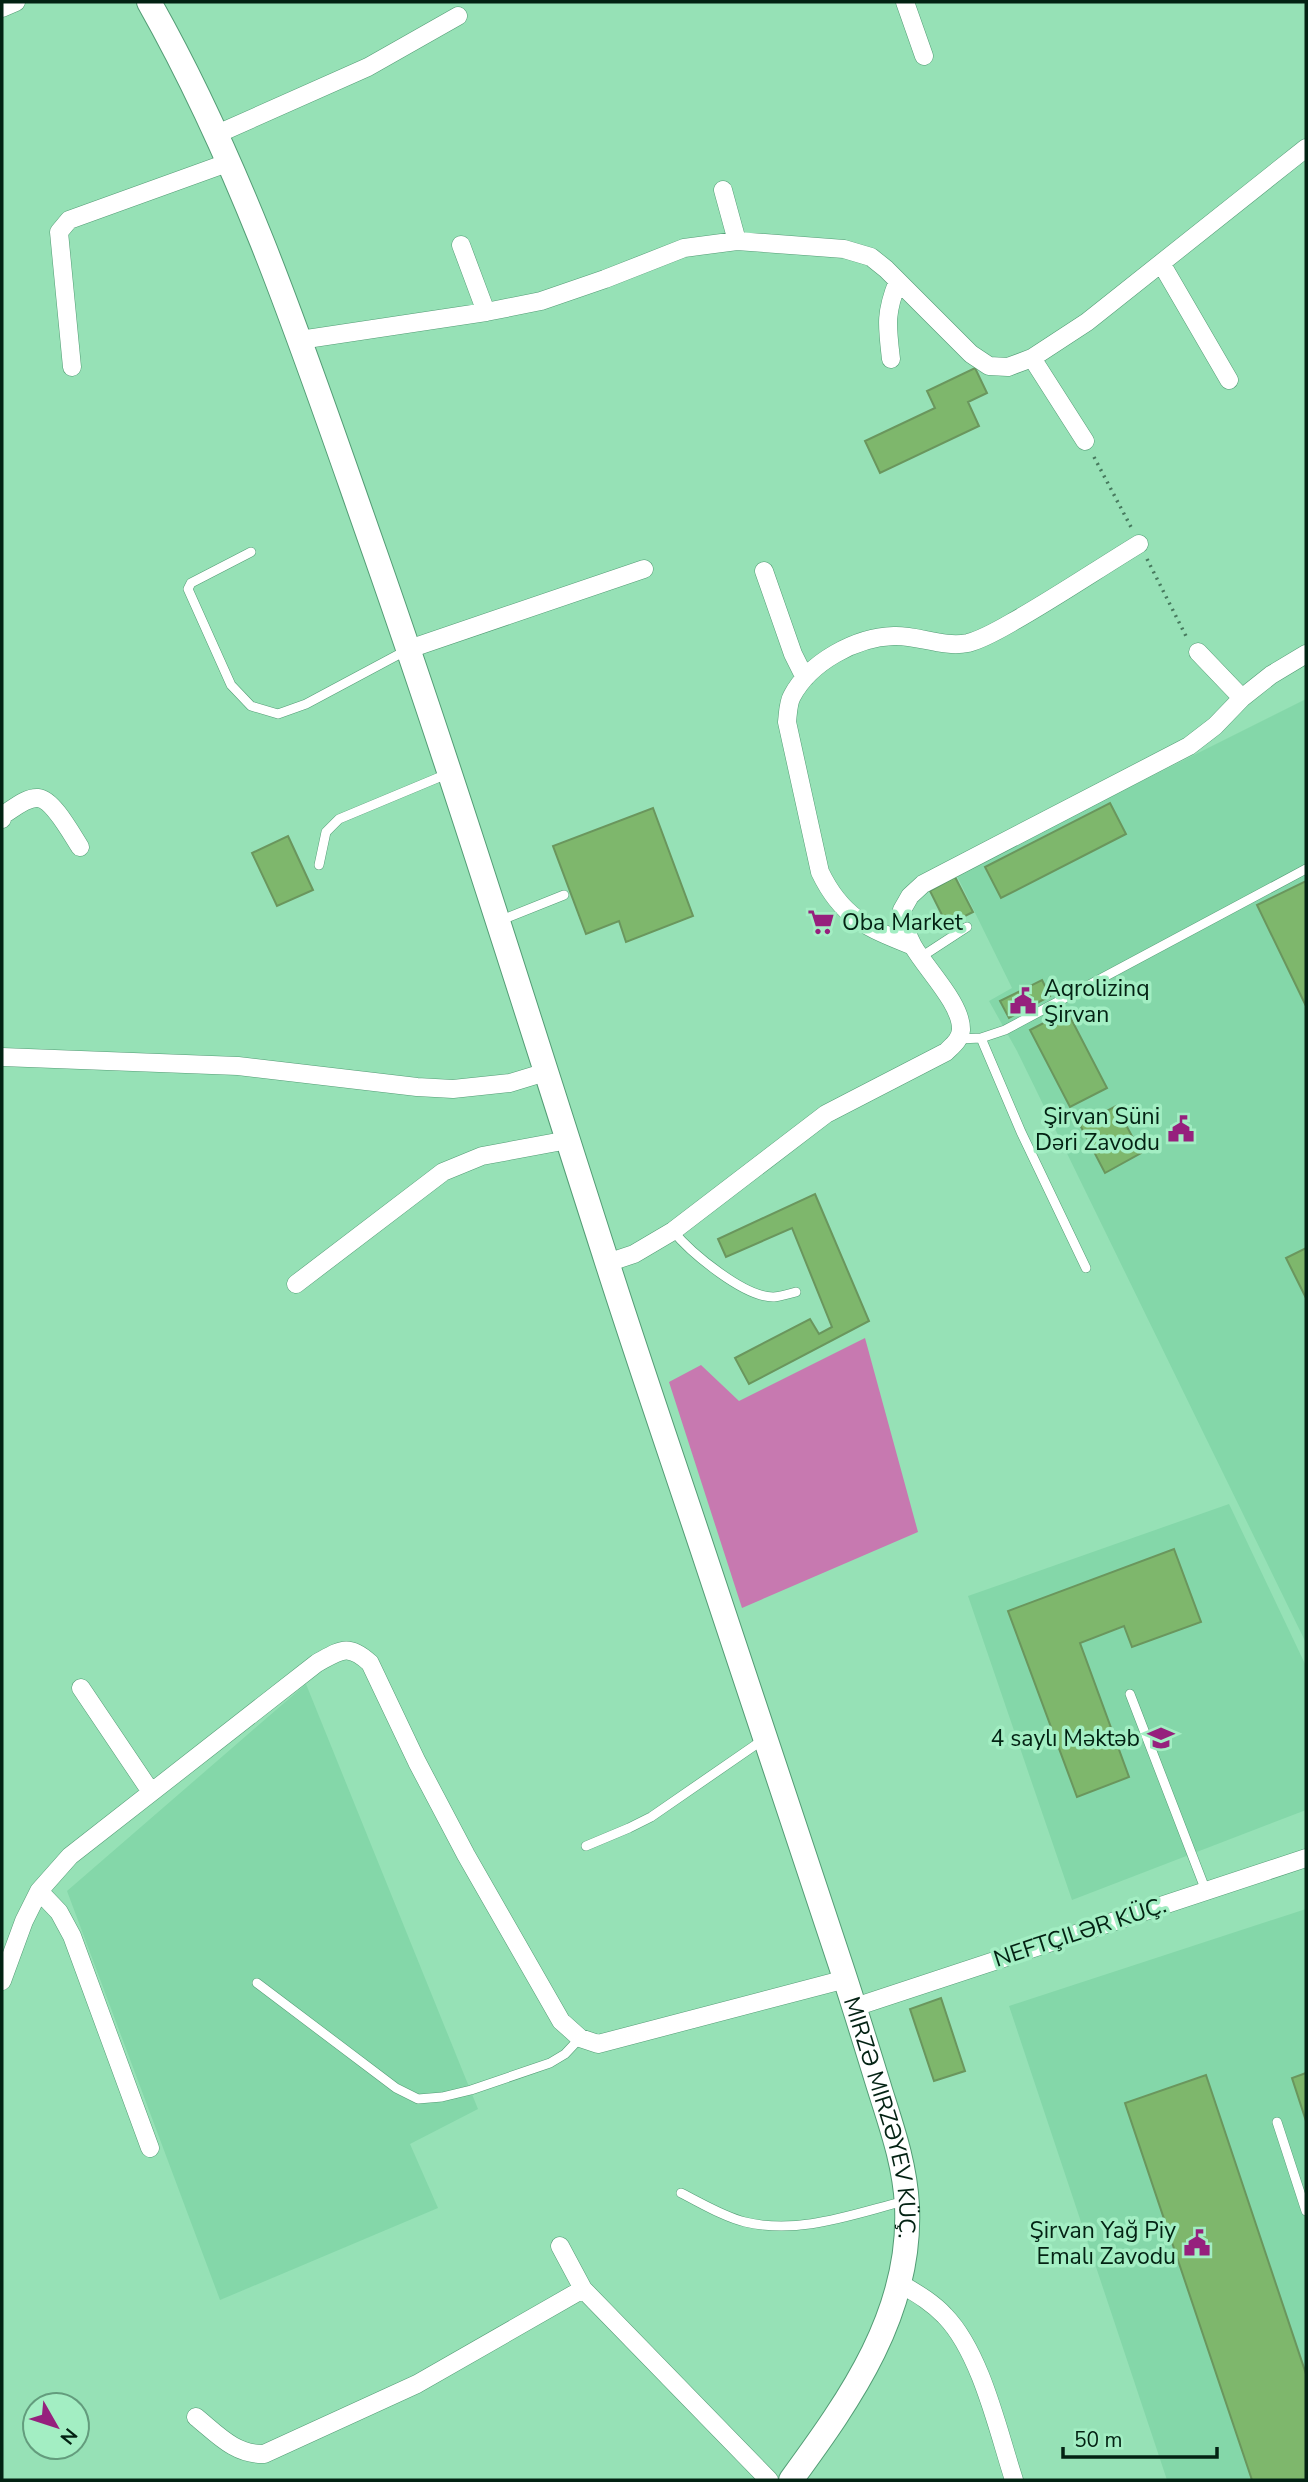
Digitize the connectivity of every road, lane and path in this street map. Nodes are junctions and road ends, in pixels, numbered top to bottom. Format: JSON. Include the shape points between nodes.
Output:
{"nodes":[{"id":1,"x":16,"y":2,"type":"edge"},
{"id":2,"x":149,"y":2,"type":"edge"},
{"id":3,"x":905,"y":2,"type":"edge"},
{"id":4,"x":2,"y":8,"type":"edge"},
{"id":5,"x":458,"y":16,"type":"dead end"},
{"id":6,"x":924,"y":56,"type":"dead end"},
{"id":7,"x":215,"y":135,"type":"junction"},
{"id":8,"x":1306,"y":148,"type":"edge"},
{"id":9,"x":228,"y":163,"type":"junction"},
{"id":10,"x":723,"y":190,"type":"dead end"},
{"id":11,"x":737,"y":242,"type":"junction"},
{"id":12,"x":461,"y":245,"type":"dead end"},
{"id":13,"x":1161,"y":264,"type":"junction"},
{"id":14,"x":898,"y":281,"type":"junction"},
{"id":15,"x":486,"y":312,"type":"junction"},
{"id":16,"x":300,"y":341,"type":"junction"},
{"id":17,"x":1032,"y":358,"type":"junction"},
{"id":18,"x":891,"y":359,"type":"dead end"},
{"id":19,"x":72,"y":367,"type":"dead end"},
{"id":20,"x":1229,"y":380,"type":"dead end"},
{"id":21,"x":1085,"y":441,"type":"dead end"},
{"id":22,"x":1139,"y":544,"type":"dead end"},
{"id":23,"x":251,"y":552,"type":"dead end"},
{"id":24,"x":644,"y":569,"type":"dead end"},
{"id":25,"x":765,"y":572,"type":"dead end"},
{"id":26,"x":409,"y":649,"type":"junction"},
{"id":27,"x":1198,"y":652,"type":"dead end"},
{"id":28,"x":1306,"y":654,"type":"edge"},
{"id":29,"x":804,"y":678,"type":"junction"},
{"id":30,"x":1242,"y":698,"type":"junction"},
{"id":31,"x":449,"y":773,"type":"junction"},
{"id":32,"x":2,"y":818,"type":"edge"},
{"id":33,"x":80,"y":847,"type":"dead end"},
{"id":34,"x":319,"y":865,"type":"dead end"},
{"id":35,"x":1306,"y":869,"type":"edge"},
{"id":36,"x":564,"y":895,"type":"dead end"},
{"id":37,"x":497,"y":921,"type":"junction"},
{"id":38,"x":967,"y":927,"type":"dead end"},
{"id":39,"x":917,"y":951,"type":"junction"},
{"id":40,"x":981,"y":1038,"type":"junction"},
{"id":41,"x":959,"y":1039,"type":"junction"},
{"id":42,"x":2,"y":1056,"type":"edge"},
{"id":43,"x":546,"y":1072,"type":"junction"},
{"id":44,"x":568,"y":1140,"type":"junction"},
{"id":45,"x":673,"y":1231,"type":"junction"},
{"id":46,"x":607,"y":1263,"type":"junction"},
{"id":47,"x":1086,"y":1268,"type":"dead end"},
{"id":48,"x":296,"y":1284,"type":"dead end"},
{"id":49,"x":796,"y":1292,"type":"dead end"},
{"id":50,"x":81,"y":1688,"type":"dead end"},
{"id":51,"x":1130,"y":1694,"type":"dead end"},
{"id":52,"x":766,"y":1738,"type":"junction"},
{"id":53,"x":151,"y":1792,"type":"junction"},
{"id":54,"x":586,"y":1846,"type":"dead end"},
{"id":55,"x":1306,"y":1858,"type":"edge"},
{"id":56,"x":39,"y":1891,"type":"junction"},
{"id":57,"x":1206,"y":1891,"type":"junction"},
{"id":58,"x":845,"y":1979,"type":"junction"},
{"id":59,"x":2,"y":1981,"type":"edge"},
{"id":60,"x":257,"y":1983,"type":"dead end"},
{"id":61,"x":855,"y":2007,"type":"junction"},
{"id":62,"x":580,"y":2038,"type":"junction"},
{"id":63,"x":1277,"y":2122,"type":"dead end"},
{"id":64,"x":150,"y":2148,"type":"dead end"},
{"id":65,"x":681,"y":2193,"type":"dead end"},
{"id":66,"x":907,"y":2201,"type":"junction"},
{"id":67,"x":1306,"y":2211,"type":"edge"},
{"id":68,"x":560,"y":2246,"type":"dead end"},
{"id":69,"x":901,"y":2284,"type":"junction"},
{"id":70,"x":583,"y":2289,"type":"junction"},
{"id":71,"x":196,"y":2417,"type":"dead end"},
{"id":72,"x":769,"y":2480,"type":"edge"},
{"id":73,"x":791,"y":2480,"type":"edge"},
{"id":74,"x":1014,"y":2480,"type":"edge"}],
"edges":[{"from":1,"to":4,"type":"street"},
{"from":2,"to":7,"type":"main road","name":"MIRZƏ MIRZƏYEV KÜÇ."},
{"from":3,"to":6,"type":"street"},
{"from":5,"to":7,"type":"street","via":[[368,67]]},
{"from":7,"to":9,"type":"main road","name":"MIRZƏ MIRZƏYEV KÜÇ."},
{"from":8,"to":13,"type":"street"},
{"from":9,"to":16,"type":"main road","name":"MIRZƏ MIRZƏYEV KÜÇ."},
{"from":9,"to":19,"type":"street","via":[[69,220],[59,232]]},
{"from":10,"to":11,"type":"street"},
{"from":11,"to":14,"type":"street","via":[[845,249],[871,257]]},
{"from":11,"to":15,"type":"street","via":[[684,248],[541,301]]},
{"from":12,"to":15,"type":"street"},
{"from":13,"to":17,"type":"street"},
{"from":13,"to":20,"type":"street"},
{"from":14,"to":17,"type":"street","via":[[971,354],[989,366],[1008,368]]},
{"from":14,"to":18,"type":"street","via":[[887,320]]},
{"from":15,"to":16,"type":"street"},
{"from":16,"to":26,"type":"main road","name":"MIRZƏ MIRZƏYEV KÜÇ."},
{"from":17,"to":21,"type":"street"},
{"from":22,"to":29,"type":"street","via":[[1004,627],[968,643],[894,636],[867,641],[828,657]]},
{"from":23,"to":26,"type":"lane","via":[[191,583],[188,589],[231,685],[251,706],[278,713],[306,704]]},
{"from":24,"to":26,"type":"street"},
{"from":25,"to":29,"type":"street"},
{"from":26,"to":31,"type":"main road","name":"MIRZƏ MIRZƏYEV KÜÇ."},
{"from":27,"to":30,"type":"street"},
{"from":28,"to":30,"type":"street"},
{"from":29,"to":39,"type":"street","via":[[790,698],[787,722],[820,872],[830,893],[849,914]]},
{"from":30,"to":39,"type":"street","via":[[1189,746],[923,884],[902,910]]},
{"from":31,"to":34,"type":"lane","via":[[339,819],[326,832]]},
{"from":31,"to":37,"type":"main road","name":"MIRZƏ MIRZƏYEV KÜÇ."},
{"from":32,"to":33,"type":"street","via":[[25,801],[38,798],[49,803]]},
{"from":35,"to":40,"type":"lane","via":[[1005,1030]]},
{"from":36,"to":37,"type":"lane"},
{"from":37,"to":43,"type":"main road","name":"MIRZƏ MIRZƏYEV KÜÇ."},
{"from":38,"to":39,"type":"lane"},
{"from":39,"to":41,"type":"street","via":[[957,1011]]},
{"from":40,"to":41,"type":"lane"},
{"from":40,"to":47,"type":"lane"},
{"from":41,"to":45,"type":"street","via":[[946,1052],[826,1114]]},
{"from":42,"to":43,"type":"street","via":[[238,1066],[453,1089],[510,1083]]},
{"from":43,"to":44,"type":"main road","name":"MIRZƏ MIRZƏYEV KÜÇ."},
{"from":44,"to":46,"type":"main road","name":"MIRZƏ MIRZƏYEV KÜÇ."},
{"from":44,"to":48,"type":"street","via":[[482,1156],[443,1172]]},
{"from":45,"to":46,"type":"street","via":[[634,1254]]},
{"from":45,"to":49,"type":"lane","via":[[704,1263],[747,1289],[772,1297]]},
{"from":46,"to":52,"type":"main road","name":"MIRZƏ MIRZƏYEV KÜÇ."},
{"from":50,"to":53,"type":"street"},
{"from":51,"to":57,"type":"lane"},
{"from":52,"to":54,"type":"lane","via":[[651,1816]]},
{"from":52,"to":58,"type":"main road","name":"MIRZƏ MIRZƏYEV KÜÇ."},
{"from":53,"to":56,"type":"street","via":[[70,1856]]},
{"from":53,"to":62,"type":"street","via":[[317,1663],[342,1649],[358,1652],[370,1663],[466,1855],[561,2021]]},
{"from":55,"to":57,"type":"street","name":"NEFTÇILƏR KÜÇ."},
{"from":56,"to":59,"type":"street"},
{"from":56,"to":64,"type":"street","via":[[59,1912],[72,1936]]},
{"from":57,"to":61,"type":"street","name":"NEFTÇILƏR KÜÇ."},
{"from":58,"to":61,"type":"main road","name":"MIRZƏ MIRZƏYEV KÜÇ."},
{"from":58,"to":62,"type":"street","via":[[598,2044]]},
{"from":60,"to":62,"type":"lane","via":[[396,2088],[418,2099],[471,2090],[550,2063]]},
{"from":61,"to":66,"type":"main road","name":"MIRZƏ MIRZƏYEV KÜÇ.","via":[[900,2154]]},
{"from":63,"to":67,"type":"lane"},
{"from":65,"to":66,"type":"lane","via":[[743,2222],[775,2227],[804,2226]]},
{"from":66,"to":69,"type":"main road","name":"MIRZƏ MIRZƏYEV KÜÇ."},
{"from":68,"to":70,"type":"street"},
{"from":69,"to":73,"type":"main road","name":"MIRZƏ MIRZƏYEV KÜÇ.","via":[[854,2389]]},
{"from":69,"to":74,"type":"street","via":[[946,2316],[964,2343],[979,2372]]},
{"from":70,"to":71,"type":"street","via":[[417,2384],[264,2454],[250,2455],[233,2447]]},
{"from":70,"to":72,"type":"street"}]}
